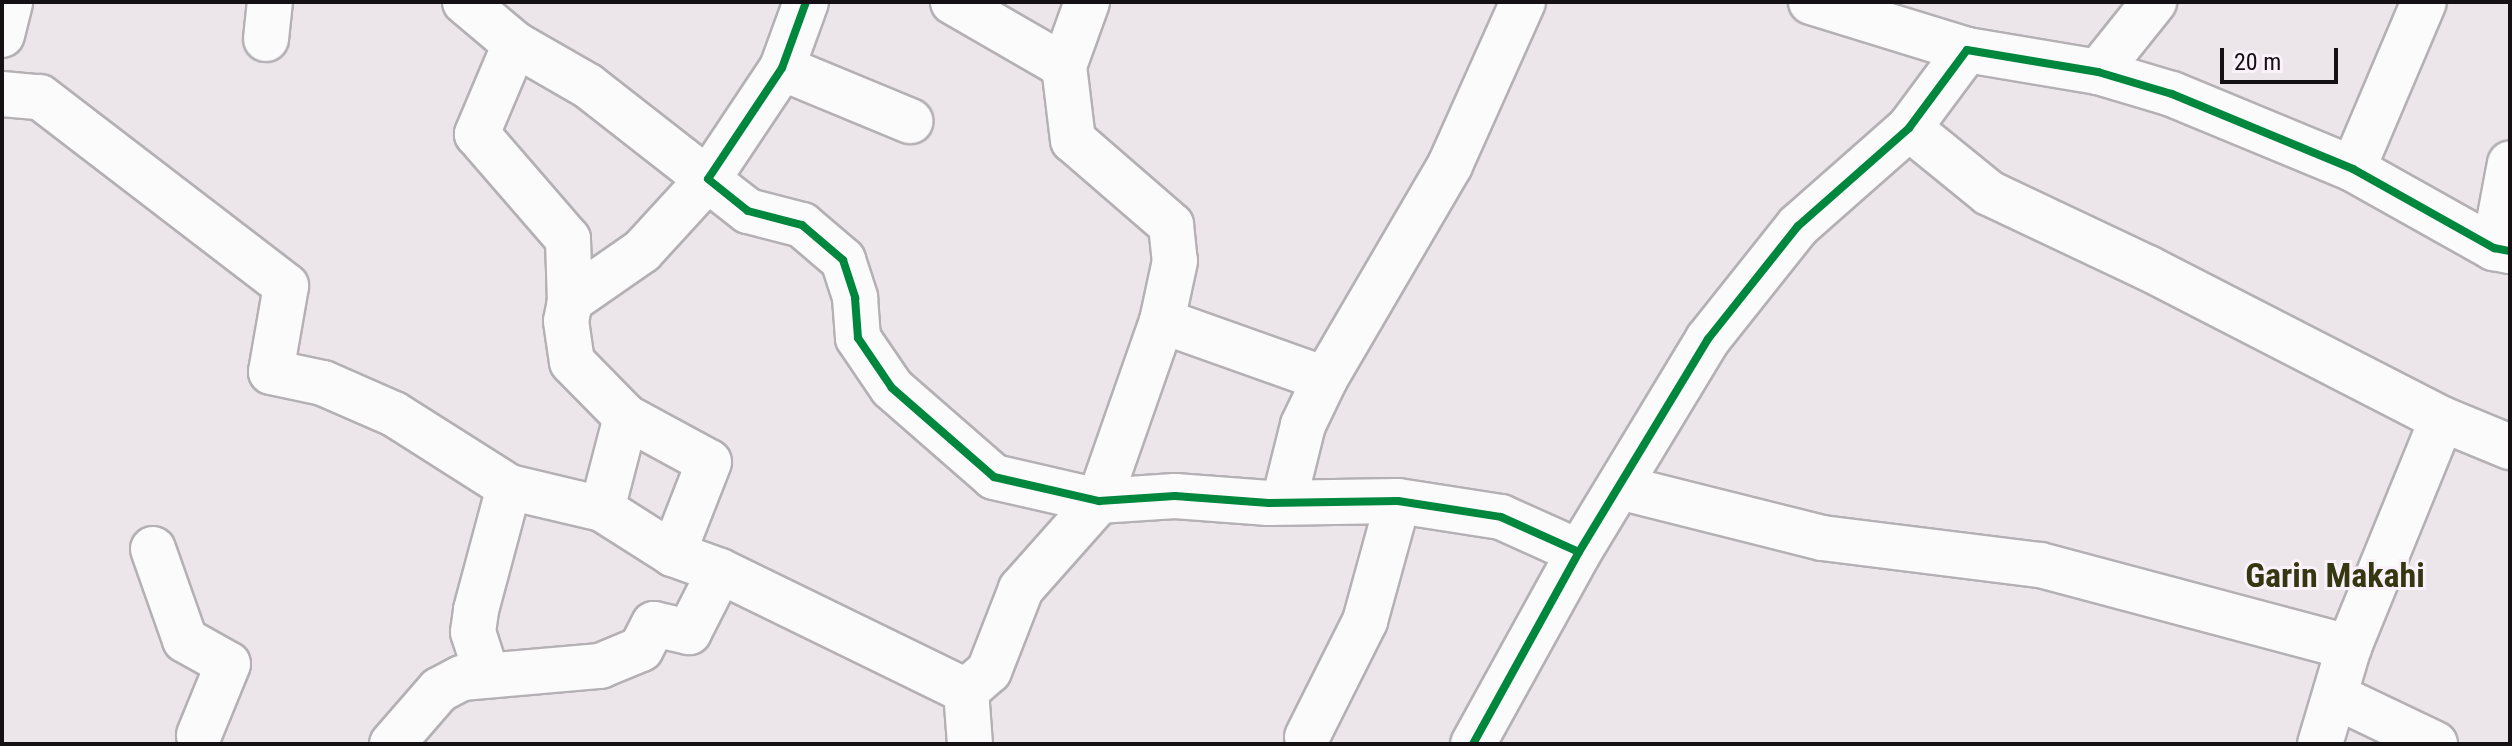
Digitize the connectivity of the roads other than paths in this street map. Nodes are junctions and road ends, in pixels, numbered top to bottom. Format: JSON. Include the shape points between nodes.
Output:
{"nodes":[{"id":1,"x":10,"y":2,"type":"edge"},
{"id":2,"x":465,"y":2,"type":"edge"},
{"id":3,"x":806,"y":2,"type":"edge"},
{"id":4,"x":953,"y":2,"type":"edge"},
{"id":5,"x":1087,"y":2,"type":"edge"},
{"id":6,"x":1523,"y":2,"type":"edge"},
{"id":7,"x":1811,"y":2,"type":"edge"},
{"id":8,"x":2154,"y":2,"type":"edge"},
{"id":9,"x":2424,"y":2,"type":"edge"},
{"id":10,"x":2,"y":35,"type":"edge"},
{"id":11,"x":515,"y":44,"type":"junction"},
{"id":12,"x":1967,"y":50,"type":"junction"},
{"id":13,"x":1064,"y":66,"type":"junction"},
{"id":14,"x":782,"y":68,"type":"junction"},
{"id":15,"x":2098,"y":72,"type":"junction"},
{"id":16,"x":2,"y":94,"type":"edge"},
{"id":17,"x":910,"y":121,"type":"dead end"},
{"id":18,"x":1909,"y":128,"type":"junction"},
{"id":19,"x":2510,"y":163,"type":"edge"},
{"id":20,"x":2353,"y":169,"type":"junction"},
{"id":21,"x":708,"y":179,"type":"junction"},
{"id":22,"x":2502,"y":250,"type":"edge"},
{"id":23,"x":570,"y":301,"type":"junction"},
{"id":24,"x":1162,"y":321,"type":"junction"},
{"id":25,"x":1325,"y":379,"type":"junction"},
{"id":26,"x":626,"y":417,"type":"junction"},
{"id":27,"x":2442,"y":419,"type":"junction"},
{"id":28,"x":2510,"y":447,"type":"edge"},
{"id":29,"x":509,"y":487,"type":"junction"},
{"id":30,"x":1619,"y":487,"type":"junction"},
{"id":31,"x":1099,"y":501,"type":"junction"},
{"id":32,"x":1284,"y":501,"type":"junction"},
{"id":33,"x":1398,"y":501,"type":"junction"},
{"id":34,"x":602,"y":509,"type":"junction"},
{"id":35,"x":153,"y":549,"type":"dead end"},
{"id":36,"x":1579,"y":552,"type":"junction"},
{"id":37,"x":673,"y":554,"type":"junction"},
{"id":38,"x":720,"y":571,"type":"junction"},
{"id":39,"x":2349,"y":647,"type":"junction"},
{"id":40,"x":487,"y":675,"type":"junction"},
{"id":41,"x":966,"y":691,"type":"junction"},
{"id":42,"x":2335,"y":696,"type":"junction"},
{"id":43,"x":1307,"y":737,"type":"dead end"},
{"id":44,"x":204,"y":741,"type":"edge"},
{"id":45,"x":392,"y":744,"type":"edge"},
{"id":46,"x":970,"y":744,"type":"edge"},
{"id":47,"x":1473,"y":744,"type":"edge"},
{"id":48,"x":2320,"y":744,"type":"edge"},
{"id":49,"x":2435,"y":744,"type":"edge"}],
"edges":[{"from":1,"to":10,"type":"street"},
{"from":2,"to":11,"type":"street"},
{"from":3,"to":14,"type":"street"},
{"from":4,"to":13,"type":"street"},
{"from":5,"to":13,"type":"street"},
{"from":6,"to":25,"type":"street","via":[[1450,165]]},
{"from":7,"to":12,"type":"street"},
{"from":8,"to":15,"type":"street"},
{"from":9,"to":20,"type":"street"},
{"from":11,"to":21,"type":"street","via":[[588,86]]},
{"from":11,"to":23,"type":"street","via":[[477,134],[568,239]]},
{"from":12,"to":15,"type":"street"},
{"from":12,"to":18,"type":"street"},
{"from":13,"to":24,"type":"street","via":[[1073,140],[1171,225],[1175,261]]},
{"from":14,"to":17,"type":"street"},
{"from":14,"to":21,"type":"street"},
{"from":15,"to":20,"type":"street","via":[[2172,94]]},
{"from":16,"to":29,"type":"street","via":[[40,97],[286,286],[271,372],[323,383],[394,414]]},
{"from":18,"to":27,"type":"street","via":[[1989,193]]},
{"from":18,"to":30,"type":"street","via":[[1798,226],[1708,339]]},
{"from":19,"to":22,"type":"street"},
{"from":20,"to":22,"type":"street"},
{"from":21,"to":23,"type":"street","via":[[642,251]]},
{"from":21,"to":31,"type":"street","via":[[748,211],[802,225],[843,260],[855,298],[858,338],[892,388],[994,477]]},
{"from":23,"to":26,"type":"street","via":[[566,321],[572,362]]},
{"from":24,"to":25,"type":"street"},
{"from":24,"to":31,"type":"street"},
{"from":25,"to":32,"type":"street","via":[[1303,425]]},
{"from":26,"to":34,"type":"street"},
{"from":26,"to":37,"type":"street","via":[[709,462]]},
{"from":27,"to":28,"type":"street"},
{"from":27,"to":39,"type":"street"},
{"from":29,"to":34,"type":"street"},
{"from":29,"to":40,"type":"street","via":[[473,632]]},
{"from":30,"to":36,"type":"street"},
{"from":30,"to":39,"type":"street","via":[[1822,538],[2040,565]]},
{"from":31,"to":32,"type":"street","via":[[1175,496]]},
{"from":31,"to":41,"type":"street","via":[[1021,589],[989,671]]},
{"from":32,"to":33,"type":"street"},
{"from":33,"to":36,"type":"street","via":[[1501,517]]},
{"from":33,"to":43,"type":"street","via":[[1365,621]]},
{"from":34,"to":37,"type":"street"},
{"from":35,"to":44,"type":"street","via":[[185,640],[228,664]]},
{"from":36,"to":47,"type":"street"},
{"from":37,"to":38,"type":"street"},
{"from":38,"to":40,"type":"street","via":[[689,632],[654,624],[641,649],[600,666]]},
{"from":38,"to":41,"type":"street"},
{"from":39,"to":42,"type":"street"},
{"from":40,"to":45,"type":"street","via":[[462,678],[439,690]]},
{"from":41,"to":46,"type":"street"},
{"from":42,"to":48,"type":"street"},
{"from":42,"to":49,"type":"street"}]}
